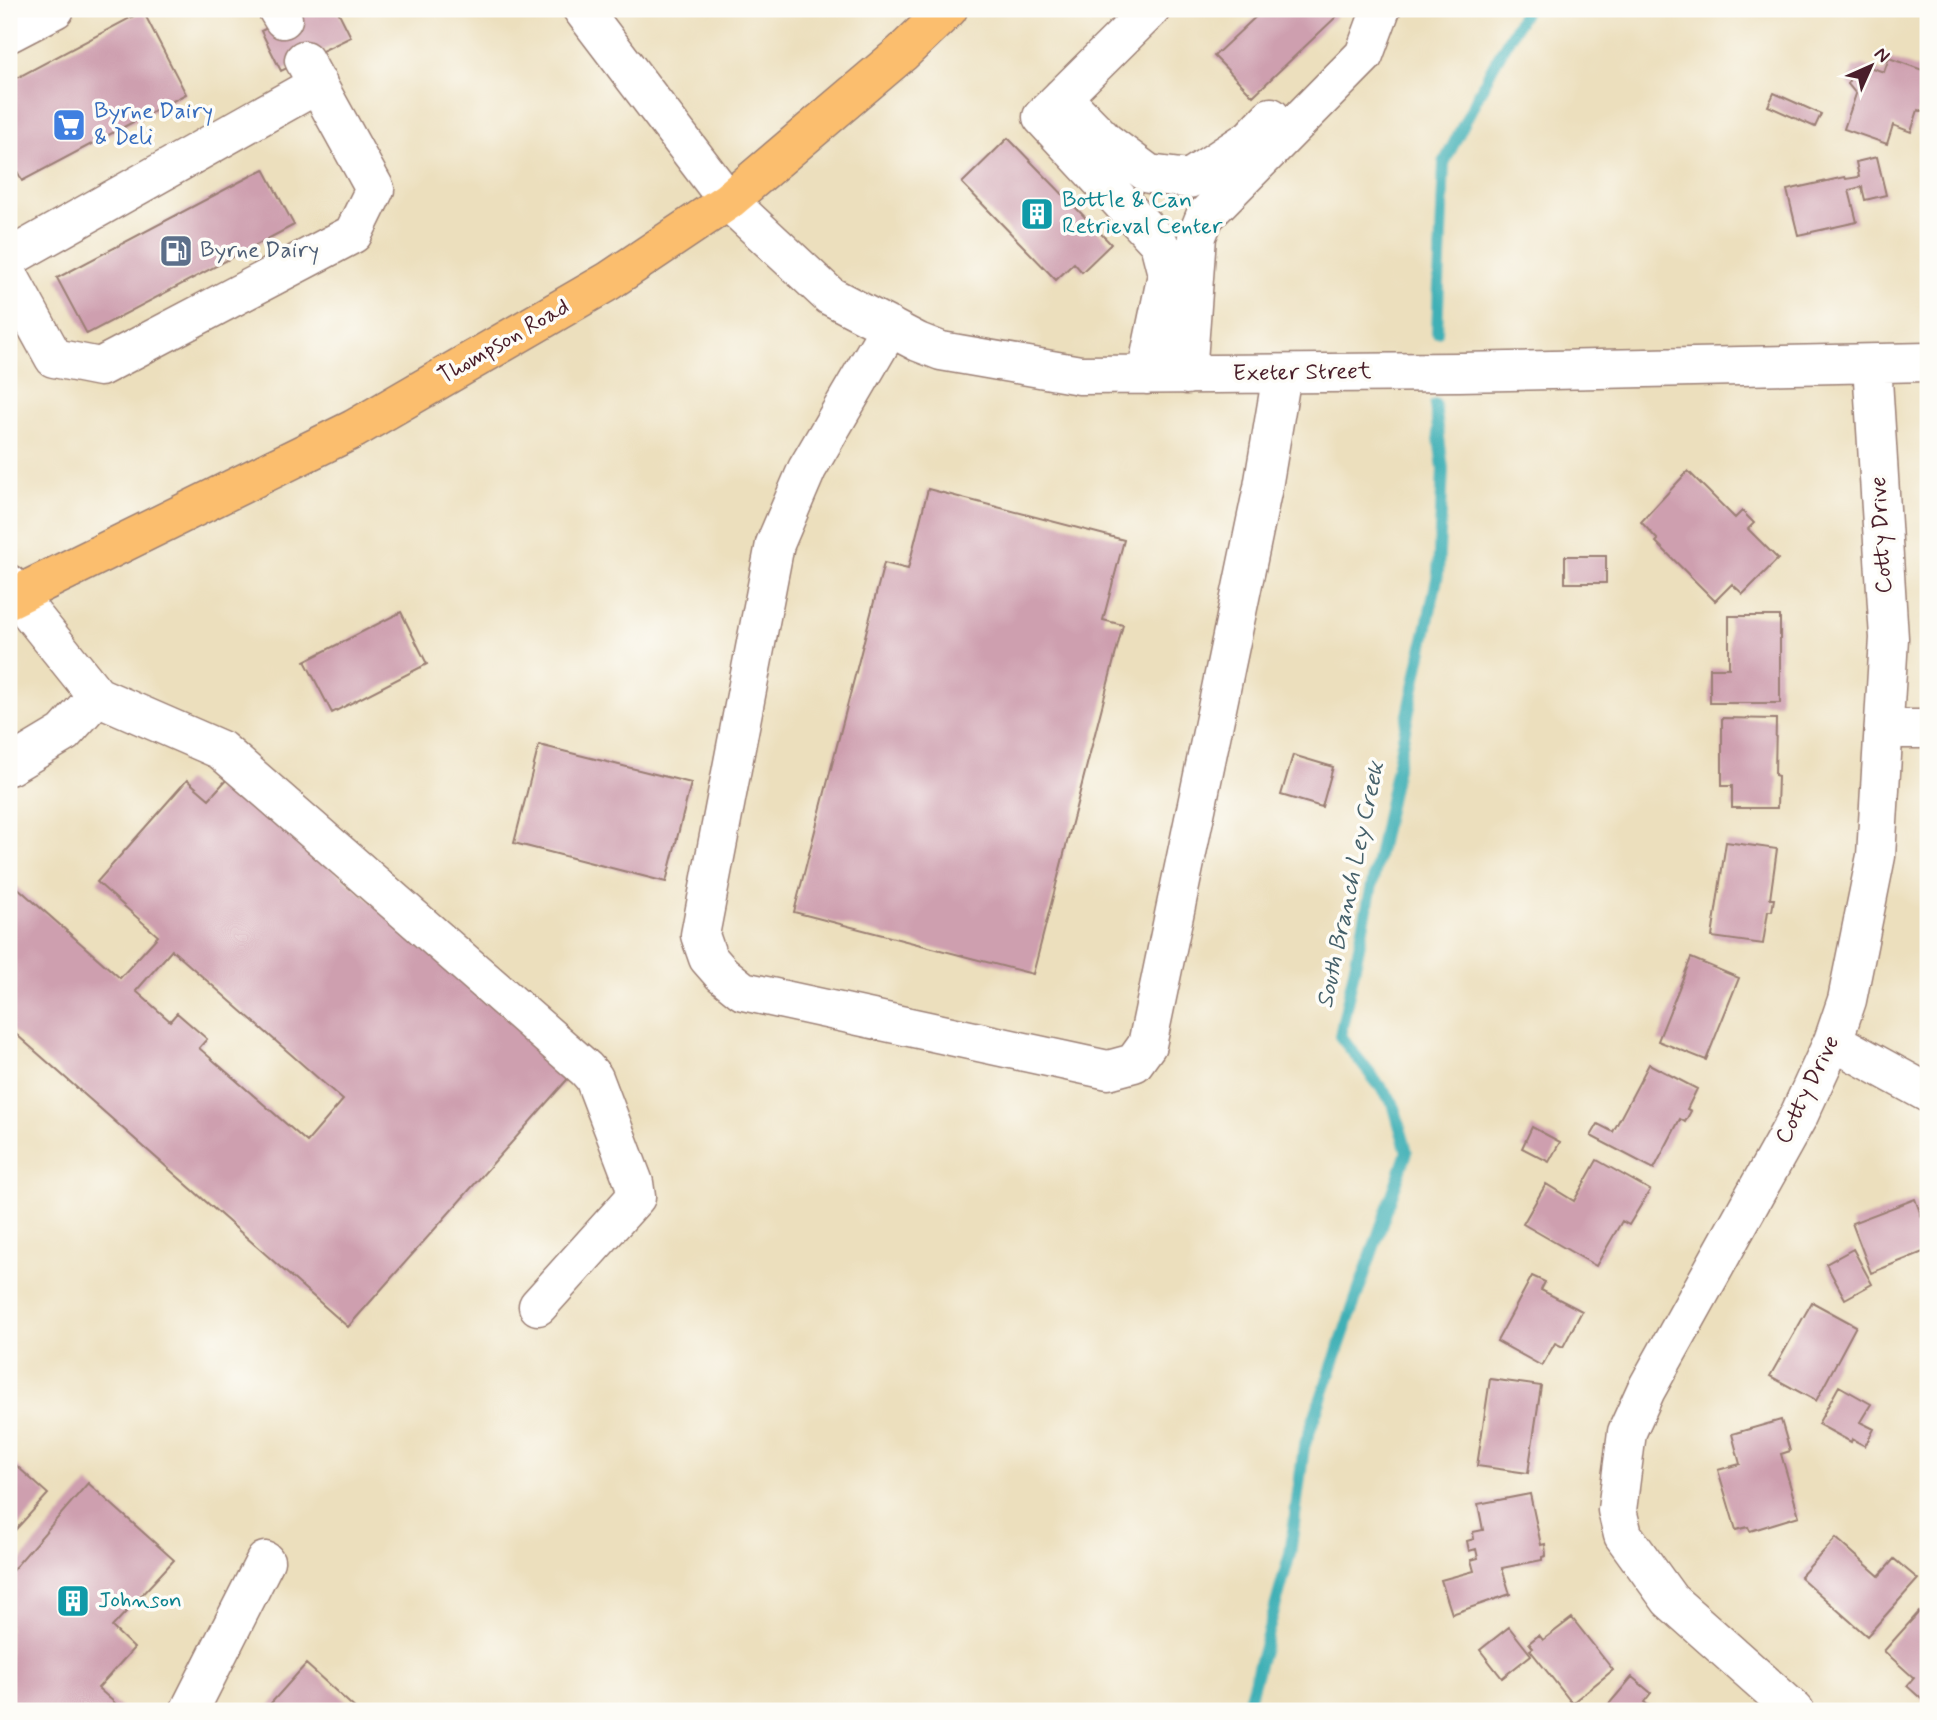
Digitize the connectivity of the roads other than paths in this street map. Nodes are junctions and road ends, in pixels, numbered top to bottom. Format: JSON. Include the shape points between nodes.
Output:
{"nodes":[{"id":1,"x":55,"y":9,"type":"edge"},
{"id":2,"x":582,"y":9,"type":"edge"},
{"id":3,"x":948,"y":9,"type":"edge"},
{"id":4,"x":1151,"y":9,"type":"edge"},
{"id":5,"x":1350,"y":9,"type":"edge"},
{"id":6,"x":1381,"y":9,"type":"edge"},
{"id":7,"x":9,"y":33,"type":"edge"},
{"id":8,"x":1052,"y":107,"type":"junction"},
{"id":9,"x":728,"y":201,"type":"junction"},
{"id":10,"x":9,"y":258,"type":"edge"},
{"id":11,"x":9,"y":276,"type":"edge"},
{"id":12,"x":890,"y":327,"type":"junction"},
{"id":13,"x":1928,"y":362,"type":"edge"},
{"id":14,"x":1872,"y":364,"type":"junction"},
{"id":15,"x":1187,"y":374,"type":"junction"},
{"id":16,"x":1282,"y":374,"type":"junction"},
{"id":17,"x":1146,"y":375,"type":"junction"},
{"id":18,"x":11,"y":593,"type":"edge"},
{"id":19,"x":97,"y":696,"type":"junction"},
{"id":20,"x":1884,"y":729,"type":"junction"},
{"id":21,"x":1928,"y":729,"type":"edge"},
{"id":22,"x":9,"y":766,"type":"edge"},
{"id":23,"x":1833,"y":1041,"type":"junction"},
{"id":24,"x":1928,"y":1093,"type":"edge"},
{"id":25,"x":538,"y":1306,"type":"dead end"},
{"id":26,"x":265,"y":1560,"type":"dead end"},
{"id":27,"x":189,"y":1711,"type":"edge"},
{"id":28,"x":1796,"y":1711,"type":"edge"}],
"edges":[{"from":1,"to":7,"type":"street"},
{"from":2,"to":9,"type":"street","name":"Exeter Street"},
{"from":3,"to":9,"type":"main road","name":"Thompson Road"},
{"from":4,"to":8,"type":"street"},
{"from":5,"to":8,"type":"street","via":[[1343,41],[1250,139],[1189,179],[1149,174]]},
{"from":6,"to":15,"type":"street","via":[[1364,55],[1205,216],[1197,236]]},
{"from":8,"to":17,"type":"street","via":[[1159,243],[1167,274]]},
{"from":9,"to":12,"type":"street","name":"Exeter Street","via":[[830,296]]},
{"from":9,"to":18,"type":"main road","name":"Thompson Road","via":[[610,281],[354,429]]},
{"from":10,"to":11,"type":"street","via":[[311,72],[376,189],[353,234],[100,367],[54,358]]},
{"from":12,"to":16,"type":"street","via":[[807,469],[775,544],[700,935],[708,958],[743,991],[1108,1070],[1134,1063],[1147,1045],[1263,487]]},
{"from":12,"to":17,"type":"street","name":"Exeter Street","via":[[941,352],[966,357],[1080,375]]},
{"from":13,"to":14,"type":"street","name":"Exeter Street"},
{"from":14,"to":16,"type":"street","name":"Exeter Street"},
{"from":14,"to":20,"type":"street","name":"Cotty Drive","via":[[1889,638]]},
{"from":15,"to":16,"type":"street","name":"Exeter Street"},
{"from":15,"to":17,"type":"street","name":"Exeter Street"},
{"from":18,"to":19,"type":"street"},
{"from":19,"to":22,"type":"street","via":[[64,733]]},
{"from":19,"to":25,"type":"street","via":[[221,750],[594,1078],[636,1197]]},
{"from":20,"to":21,"type":"street"},
{"from":20,"to":23,"type":"street","name":"Cotty Drive","via":[[1876,856],[1847,1000]]},
{"from":23,"to":24,"type":"street"},
{"from":23,"to":28,"type":"street","name":"Cotty Drive","via":[[1799,1115],[1646,1390],[1627,1433],[1617,1510],[1623,1535],[1670,1600]]},
{"from":26,"to":27,"type":"street"}]}
